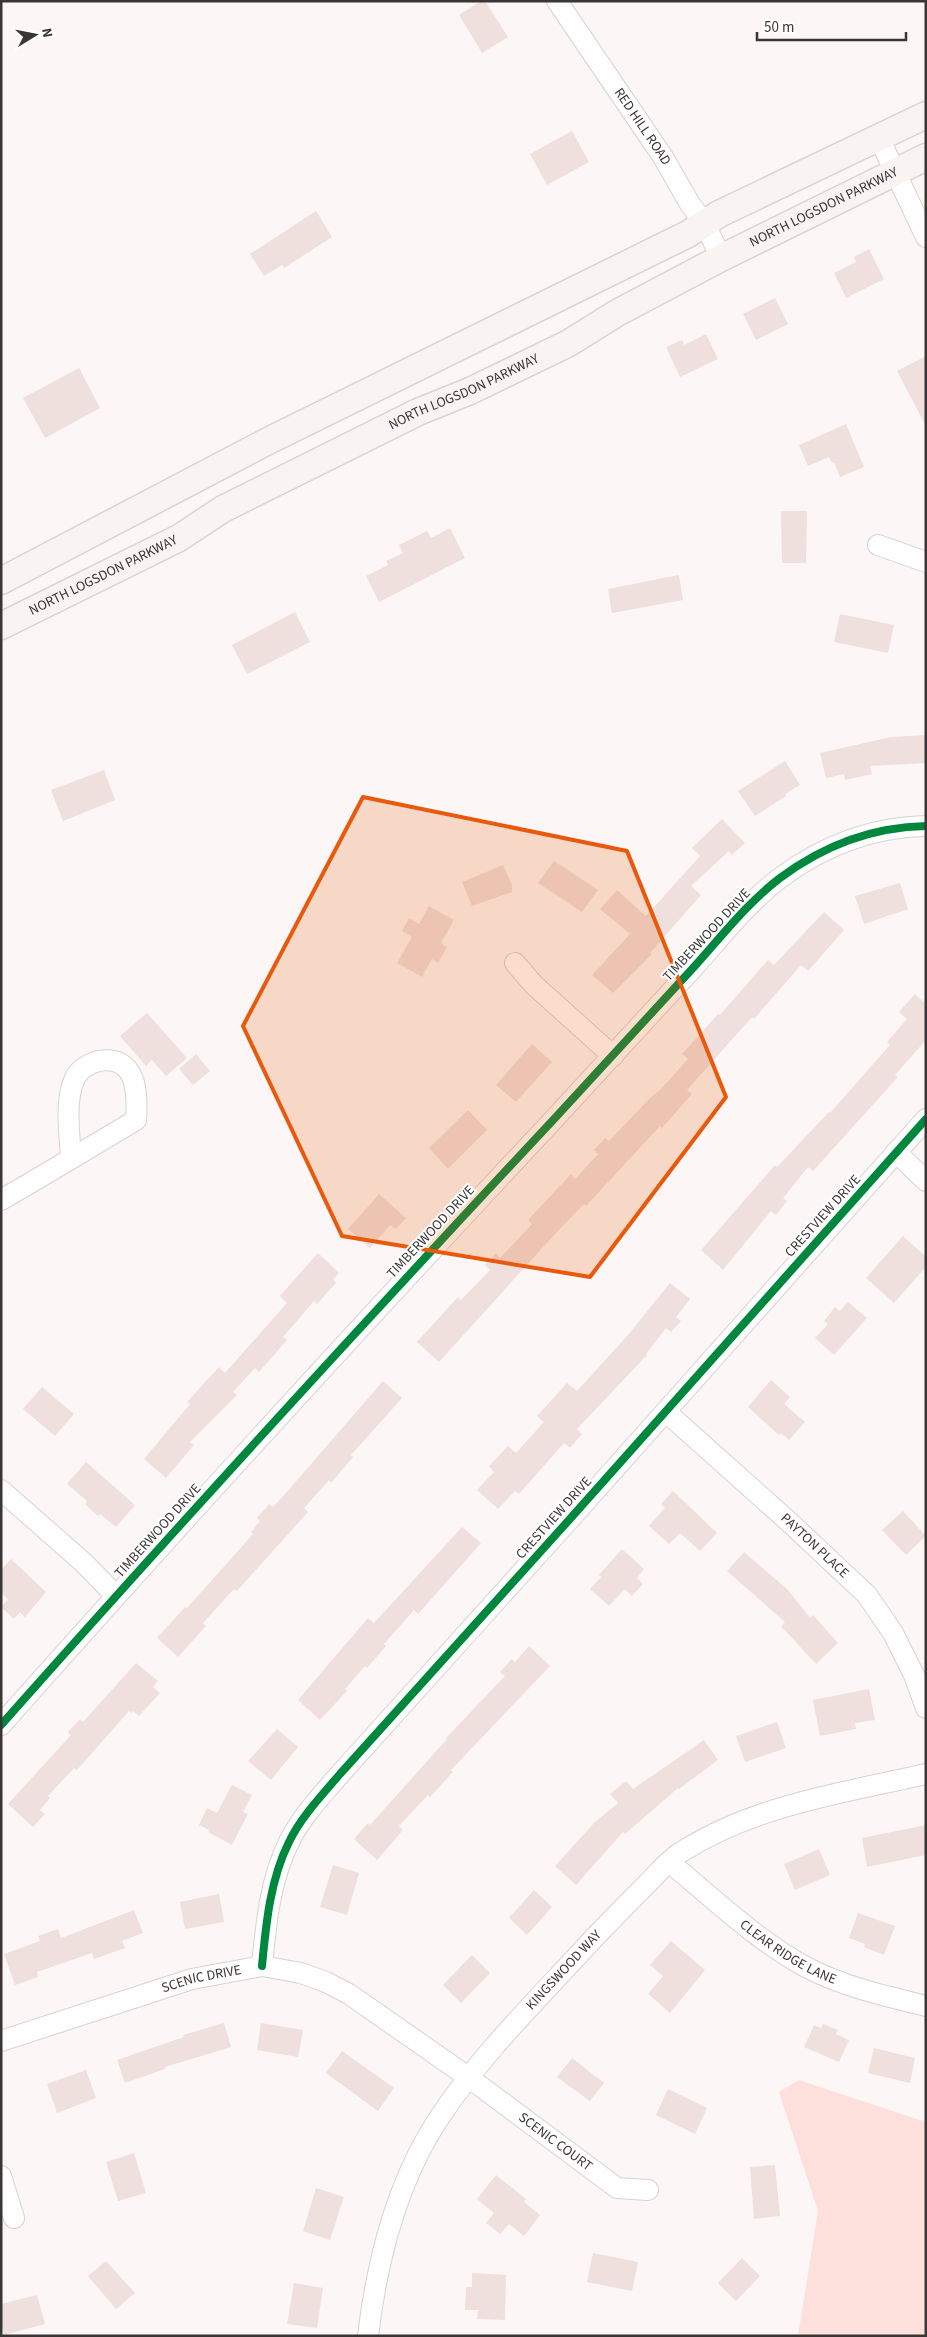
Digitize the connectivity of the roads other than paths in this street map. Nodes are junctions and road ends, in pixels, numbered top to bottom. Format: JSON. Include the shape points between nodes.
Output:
{"nodes":[{"id":1,"x":557,"y":1,"type":"edge"},
{"id":2,"x":926,"y":115,"type":"edge"},
{"id":3,"x":879,"y":138,"type":"junction"},
{"id":4,"x":926,"y":157,"type":"edge"},
{"id":5,"x":894,"y":172,"type":"junction"},
{"id":6,"x":704,"y":224,"type":"junction"},
{"id":7,"x":926,"y":237,"type":"edge"},
{"id":8,"x":721,"y":258,"type":"junction"},
{"id":9,"x":268,"y":441,"type":"junction"},
{"id":10,"x":289,"y":477,"type":"junction"},
{"id":11,"x":878,"y":545,"type":"dead end"},
{"id":12,"x":926,"y":562,"type":"edge"},
{"id":13,"x":1,"y":581,"type":"edge"},
{"id":14,"x":1,"y":626,"type":"edge"},
{"id":15,"x":926,"y":826,"type":"edge"},
{"id":16,"x":515,"y":963,"type":"dead end"},
{"id":17,"x":613,"y":1056,"type":"junction"},
{"id":18,"x":926,"y":1119,"type":"edge"},
{"id":19,"x":896,"y":1152,"type":"junction"},
{"id":20,"x":72,"y":1159,"type":"junction"},
{"id":21,"x":926,"y":1181,"type":"edge"},
{"id":22,"x":1,"y":1200,"type":"edge"},
{"id":23,"x":666,"y":1412,"type":"junction"},
{"id":24,"x":1,"y":1490,"type":"edge"},
{"id":25,"x":116,"y":1596,"type":"junction"},
{"id":26,"x":926,"y":1708,"type":"edge"},
{"id":27,"x":1,"y":1725,"type":"edge"},
{"id":28,"x":926,"y":1774,"type":"edge"},
{"id":29,"x":669,"y":1862,"type":"junction"},
{"id":30,"x":262,"y":1966,"type":"junction"},
{"id":31,"x":926,"y":2006,"type":"edge"},
{"id":32,"x":1,"y":2041,"type":"edge"},
{"id":33,"x":468,"y":2077,"type":"junction"},
{"id":34,"x":1,"y":2176,"type":"edge"},
{"id":35,"x":648,"y":2190,"type":"dead end"},
{"id":36,"x":14,"y":2218,"type":"dead end"},
{"id":37,"x":368,"y":2336,"type":"edge"}],
"edges":[{"from":1,"to":6,"type":"street","name":"RED HILL ROAD","via":[[663,157]]},
{"from":2,"to":3,"type":"main road"},
{"from":3,"to":5,"type":"street"},
{"from":3,"to":6,"type":"main road"},
{"from":4,"to":5,"type":"main road","name":"NORTH LOGSDON PARKWAY"},
{"from":5,"to":7,"type":"street"},
{"from":5,"to":8,"type":"main road","name":"NORTH LOGSDON PARKWAY"},
{"from":6,"to":8,"type":"street","name":"RED HILL ROAD"},
{"from":6,"to":9,"type":"main road"},
{"from":8,"to":10,"type":"main road","name":"NORTH LOGSDON PARKWAY","via":[[617,312],[570,343],[418,412]]},
{"from":9,"to":10,"type":"main road"},
{"from":9,"to":13,"type":"main road"},
{"from":10,"to":14,"type":"main road","name":"NORTH LOGSDON PARKWAY","via":[[223,509],[178,538]]},
{"from":11,"to":12,"type":"street"},
{"from":15,"to":17,"type":"street","name":"TIMBERWOOD DRIVE","via":[[880,831],[852,839],[825,850],[784,876],[753,902]]},
{"from":16,"to":17,"type":"street","via":[[534,985]]},
{"from":17,"to":25,"type":"street","name":"TIMBERWOOD DRIVE","via":[[379,1306]]},
{"from":18,"to":19,"type":"street","name":"CRESTVIEW DRIVE"},
{"from":19,"to":21,"type":"street"},
{"from":19,"to":23,"type":"street","name":"CRESTVIEW DRIVE"},
{"from":20,"to":20,"type":"street","via":[[136,1120],[138,1095],[123,1064],[108,1060],[90,1063],[75,1077],[70,1112]]},
{"from":20,"to":22,"type":"street"},
{"from":23,"to":26,"type":"street","name":"PAYTON PLACE","via":[[867,1595],[894,1633]]},
{"from":23,"to":30,"type":"street","name":"CRESTVIEW DRIVE","via":[[304,1818],[290,1841],[276,1878],[265,1926]]},
{"from":24,"to":25,"type":"street","via":[[84,1563]]},
{"from":25,"to":27,"type":"street","name":"TIMBERWOOD DRIVE"},
{"from":28,"to":29,"type":"street","name":"KINGSWOOD WAY","via":[[761,1814],[681,1851]]},
{"from":29,"to":31,"type":"street","name":"CLEAR RIDGE LANE","via":[[738,1919],[807,1967],[864,1991]]},
{"from":29,"to":33,"type":"street","name":"KINGSWOOD WAY","via":[[599,1932]]},
{"from":30,"to":32,"type":"street","name":"SCENIC DRIVE","via":[[174,1984]]},
{"from":30,"to":33,"type":"street","name":"SCENIC DRIVE","via":[[301,1973],[341,1990]]},
{"from":33,"to":35,"type":"street","name":"SCENIC COURT","via":[[617,2188]]},
{"from":33,"to":37,"type":"street","name":"KINGSWOOD WAY","via":[[438,2119],[406,2181],[377,2276]]},
{"from":34,"to":36,"type":"street"}]}
